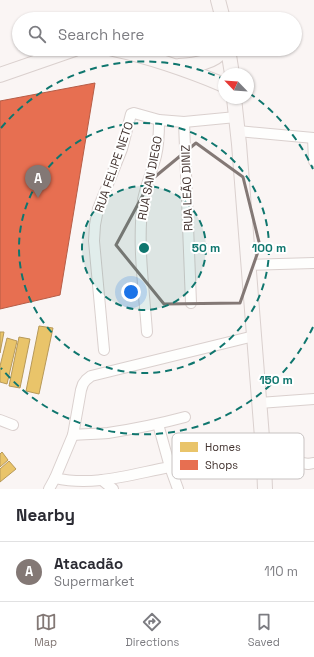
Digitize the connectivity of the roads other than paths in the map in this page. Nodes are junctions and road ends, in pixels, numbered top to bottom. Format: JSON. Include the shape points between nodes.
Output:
{"nodes":[{"id":1,"x":218,"y":0,"type":"edge"},
{"id":2,"x":221,"y":12,"type":"edge"},
{"id":3,"x":55,"y":56,"type":"edge"},
{"id":4,"x":140,"y":56,"type":"edge"},
{"id":5,"x":217,"y":56,"type":"edge"},
{"id":6,"x":229,"y":56,"type":"edge"},
{"id":7,"x":175,"y":66,"type":"junction"},
{"id":8,"x":231,"y":68,"type":"edge"},
{"id":9,"x":0,"y":75,"type":"edge"},
{"id":10,"x":218,"y":83,"type":"edge"},
{"id":11,"x":235,"y":104,"type":"edge"},
{"id":12,"x":159,"y":120,"type":"junction"},
{"id":13,"x":184,"y":122,"type":"junction"},
{"id":14,"x":237,"y":124,"type":"junction"},
{"id":15,"x":314,"y":138,"type":"edge"},
{"id":16,"x":314,"y":162,"type":"edge"},
{"id":17,"x":314,"y":263,"type":"edge"},
{"id":18,"x":248,"y":265,"type":"junction"},
{"id":19,"x":191,"y":303,"type":"dead end"},
{"id":20,"x":147,"y":332,"type":"dead end"},
{"id":21,"x":254,"y":336,"type":"junction"},
{"id":22,"x":104,"y":350,"type":"dead end"},
{"id":23,"x":314,"y":398,"type":"edge"},
{"id":24,"x":259,"y":403,"type":"junction"},
{"id":25,"x":185,"y":417,"type":"dead end"},
{"id":26,"x":0,"y":420,"type":"edge"},
{"id":27,"x":158,"y":424,"type":"junction"},
{"id":28,"x":13,"y":425,"type":"dead end"},
{"id":29,"x":262,"y":433,"type":"edge"},
{"id":30,"x":73,"y":435,"type":"junction"},
{"id":31,"x":304,"y":463,"type":"edge"},
{"id":32,"x":314,"y":463,"type":"edge"},
{"id":33,"x":170,"y":466,"type":"junction"},
{"id":34,"x":172,"y":472,"type":"edge"},
{"id":35,"x":55,"y":478,"type":"junction"},
{"id":36,"x":175,"y":479,"type":"edge"},
{"id":37,"x":265,"y":479,"type":"edge"},
{"id":38,"x":102,"y":480,"type":"junction"},
{"id":39,"x":50,"y":489,"type":"edge"},
{"id":40,"x":113,"y":489,"type":"edge"},
{"id":41,"x":178,"y":489,"type":"edge"},
{"id":42,"x":265,"y":489,"type":"edge"}],
"edges":[{"from":1,"to":2,"type":"main road"},
{"from":3,"to":9,"type":"main road"},
{"from":4,"to":7,"type":"main road"},
{"from":5,"to":7,"type":"main road","via":[[197,64]]},
{"from":6,"to":8,"type":"main road"},
{"from":7,"to":10,"type":"main road"},
{"from":11,"to":14,"type":"main road"},
{"from":12,"to":13,"type":"street","name":"RUA FELIPE NETO"},
{"from":12,"to":20,"type":"street","name":"RUA SAN DIEGO","via":[[156,156],[144,198],[141,226],[140,252]]},
{"from":12,"to":22,"type":"street","name":"RUA FELIPE NETO","via":[[131,114],[122,149],[98,209],[94,241]]},
{"from":13,"to":14,"type":"street","name":"RUA FELIPE NETO"},
{"from":13,"to":19,"type":"street","name":"RUA LEÃO DINIZ"},
{"from":14,"to":15,"type":"street","name":"RUA FELIPE NETO"},
{"from":14,"to":18,"type":"main road"},
{"from":15,"to":16,"type":"street"},
{"from":17,"to":18,"type":"street"},
{"from":18,"to":21,"type":"main road"},
{"from":21,"to":24,"type":"main road"},
{"from":21,"to":30,"type":"street","via":[[91,376],[81,390]]},
{"from":23,"to":24,"type":"street"},
{"from":24,"to":29,"type":"main road"},
{"from":25,"to":27,"type":"street"},
{"from":26,"to":28,"type":"street"},
{"from":27,"to":30,"type":"street","via":[[106,433]]},
{"from":27,"to":33,"type":"street"},
{"from":30,"to":35,"type":"street"},
{"from":31,"to":32,"type":"street"},
{"from":33,"to":34,"type":"street"},
{"from":33,"to":38,"type":"street"},
{"from":35,"to":38,"type":"street","via":[[75,482]]},
{"from":35,"to":39,"type":"street"},
{"from":36,"to":41,"type":"street"},
{"from":37,"to":42,"type":"main road"},
{"from":38,"to":40,"type":"street"}]}
